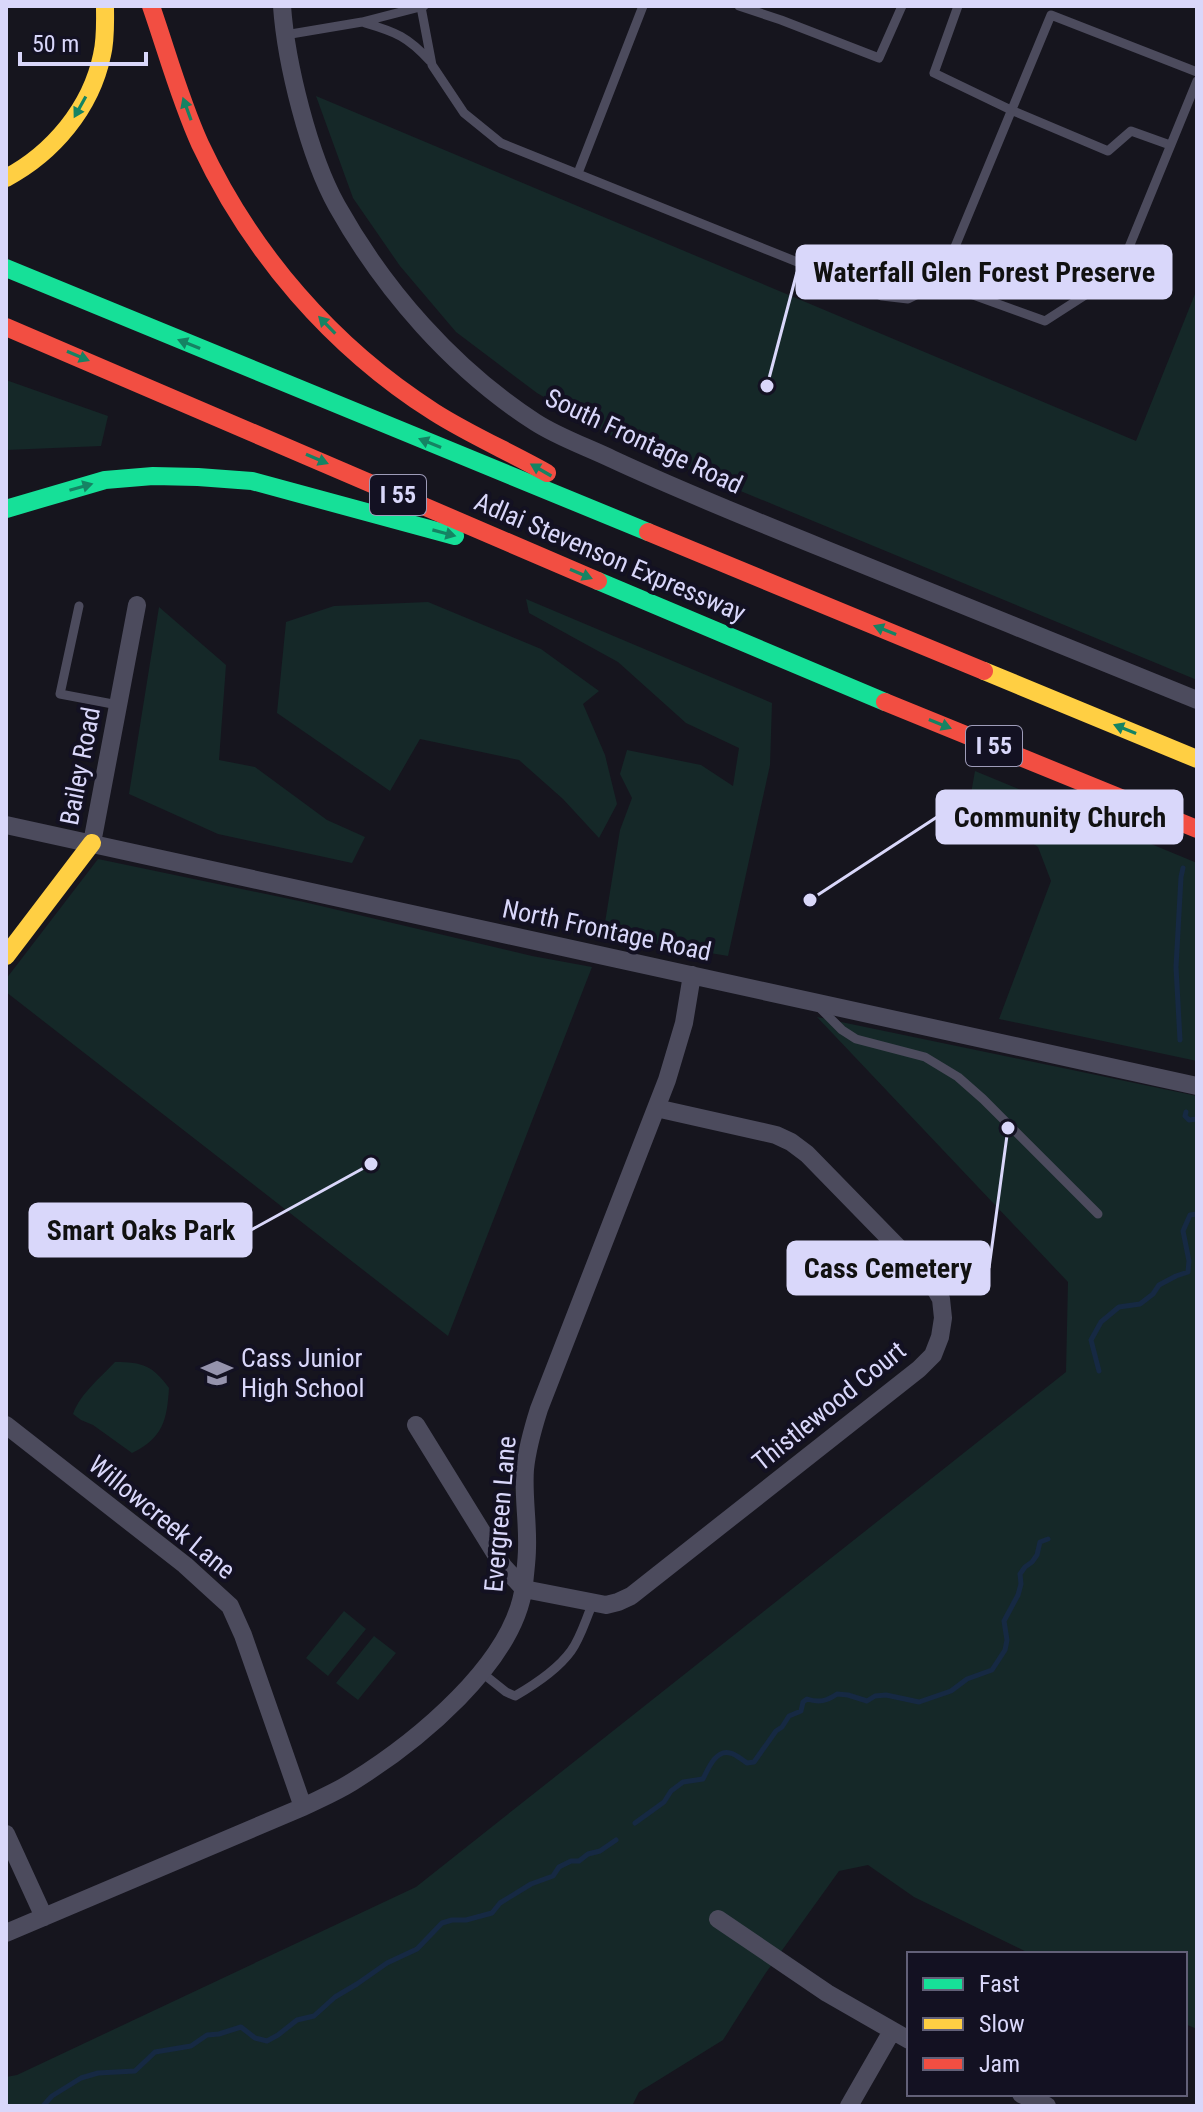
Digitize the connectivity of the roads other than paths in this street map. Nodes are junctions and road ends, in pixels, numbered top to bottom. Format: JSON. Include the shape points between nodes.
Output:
{"nodes":[{"id":1,"x":105,"y":6,"type":"edge"},
{"id":2,"x":151,"y":6,"type":"edge"},
{"id":3,"x":282,"y":6,"type":"edge"},
{"id":4,"x":423,"y":6,"type":"edge"},
{"id":5,"x":643,"y":6,"type":"edge"},
{"id":6,"x":739,"y":6,"type":"edge"},
{"id":7,"x":902,"y":6,"type":"edge"},
{"id":8,"x":958,"y":6,"type":"edge"},
{"id":9,"x":1049,"y":11,"type":"edge"},
{"id":10,"x":362,"y":22,"type":"junction"},
{"id":11,"x":285,"y":35,"type":"junction"},
{"id":12,"x":432,"y":62,"type":"junction"},
{"id":13,"x":1197,"y":72,"type":"edge"},
{"id":14,"x":1197,"y":81,"type":"edge"},
{"id":15,"x":1011,"y":110,"type":"junction"},
{"id":16,"x":1170,"y":145,"type":"junction"},
{"id":17,"x":578,"y":173,"type":"junction"},
{"id":18,"x":6,"y":178,"type":"edge"},
{"id":19,"x":6,"y":268,"type":"edge"},
{"id":20,"x":940,"y":283,"type":"junction"},
{"id":21,"x":6,"y":327,"type":"edge"},
{"id":22,"x":6,"y":509,"type":"edge"},
{"id":23,"x":657,"y":537,"type":"junction"},
{"id":24,"x":553,"y":562,"type":"junction"},
{"id":25,"x":137,"y":605,"type":"dead end"},
{"id":26,"x":79,"y":606,"type":"dead end"},
{"id":27,"x":1197,"y":700,"type":"edge"},
{"id":28,"x":118,"y":705,"type":"junction"},
{"id":29,"x":1197,"y":759,"type":"edge"},
{"id":30,"x":6,"y":825,"type":"edge"},
{"id":31,"x":1197,"y":829,"type":"edge"},
{"id":32,"x":92,"y":843,"type":"junction"},
{"id":33,"x":6,"y":956,"type":"edge"},
{"id":34,"x":692,"y":975,"type":"junction"},
{"id":35,"x":815,"y":1002,"type":"junction"},
{"id":36,"x":1197,"y":1086,"type":"edge"},
{"id":37,"x":656,"y":1108,"type":"junction"},
{"id":38,"x":1098,"y":1214,"type":"dead end"},
{"id":39,"x":6,"y":1425,"type":"edge"},
{"id":40,"x":416,"y":1425,"type":"dead end"},
{"id":41,"x":524,"y":1589,"type":"junction"},
{"id":42,"x":593,"y":1603,"type":"junction"},
{"id":43,"x":481,"y":1672,"type":"junction"},
{"id":44,"x":303,"y":1807,"type":"junction"},
{"id":45,"x":6,"y":1834,"type":"edge"},
{"id":46,"x":44,"y":1917,"type":"junction"},
{"id":47,"x":718,"y":1919,"type":"dead end"},
{"id":48,"x":6,"y":1933,"type":"edge"},
{"id":49,"x":901,"y":2035,"type":"edge"},
{"id":50,"x":1025,"y":2096,"type":"edge"},
{"id":51,"x":849,"y":2106,"type":"edge"},
{"id":52,"x":1047,"y":2106,"type":"edge"}],
"edges":[{"from":1,"to":18,"type":"main road","one_way":true,"via":[[100,66],[85,100],[55,144]]},
{"from":23,"to":2,"type":"main road","one_way":true,"via":[[435,412],[343,342],[304,303],[261,250],[220,184],[199,143]]},
{"from":3,"to":11,"type":"street","name":"South Frontage Road"},
{"from":4,"to":10,"type":"lane"},
{"from":4,"to":12,"type":"lane"},
{"from":5,"to":17,"type":"lane"},
{"from":6,"to":7,"type":"lane","via":[[879,58]]},
{"from":8,"to":15,"type":"lane","via":[[934,73]]},
{"from":9,"to":13,"type":"lane"},
{"from":9,"to":15,"type":"lane"},
{"from":10,"to":11,"type":"lane"},
{"from":10,"to":12,"type":"lane","via":[[393,31]]},
{"from":11,"to":27,"type":"street","name":"South Frontage Road","via":[[312,147],[336,204],[376,268],[483,385],[537,424],[675,488]]},
{"from":12,"to":17,"type":"lane","via":[[464,113],[501,143]]},
{"from":14,"to":16,"type":"lane"},
{"from":15,"to":16,"type":"lane","via":[[1108,151],[1131,131]]},
{"from":15,"to":20,"type":"lane"},
{"from":16,"to":20,"type":"lane","via":[[1118,274],[1045,321]]},
{"from":17,"to":20,"type":"lane","via":[[882,296],[908,299]]},
{"from":23,"to":19,"type":"main road","name":"Adlai Stevenson Expressway","number":"I 55","one_way":true},
{"from":21,"to":24,"type":"main road","name":"Adlai Stevenson Expressway","number":"I 55","one_way":true},
{"from":22,"to":24,"type":"main road","one_way":true,"via":[[105,480],[153,476],[252,481]]},
{"from":29,"to":23,"type":"main road","name":"Adlai Stevenson Expressway","number":"I 55","one_way":true},
{"from":24,"to":31,"type":"main road","name":"Adlai Stevenson Expressway","number":"I 55","one_way":true},
{"from":25,"to":28,"type":"street","name":"Bailey Road"},
{"from":26,"to":28,"type":"lane","via":[[60,694]]},
{"from":28,"to":32,"type":"street","name":"Bailey Road"},
{"from":30,"to":32,"type":"street","name":"North Frontage Road"},
{"from":32,"to":33,"type":"main road","name":"Bailey Road"},
{"from":32,"to":34,"type":"street","name":"North Frontage Road"},
{"from":34,"to":35,"type":"street","name":"North Frontage Road"},
{"from":34,"to":37,"type":"street","name":"Evergreen Lane","via":[[676,1054]]},
{"from":35,"to":36,"type":"street","name":"North Frontage Road"},
{"from":35,"to":38,"type":"lane","via":[[856,1039],[925,1057],[958,1077]]},
{"from":37,"to":41,"type":"street","name":"Evergreen Lane","via":[[532,1433],[525,1468]]},
{"from":37,"to":42,"type":"street","name":"Thistlewood Court","via":[[791,1142],[930,1280],[941,1299],[943,1318],[933,1355],[919,1369],[631,1596],[606,1605]]},
{"from":39,"to":44,"type":"street","name":"Willowcreek Lane","via":[[230,1606]]},
{"from":40,"to":41,"type":"street","via":[[503,1566]]},
{"from":41,"to":42,"type":"street","name":"Thistlewood Court"},
{"from":41,"to":43,"type":"street","name":"Evergreen Lane","via":[[511,1627]]},
{"from":42,"to":43,"type":"lane","via":[[572,1649],[526,1690],[515,1696]]},
{"from":43,"to":44,"type":"street","name":"Evergreen Lane","via":[[404,1745],[349,1784]]},
{"from":44,"to":46,"type":"street","name":"Evergreen Lane"},
{"from":45,"to":46,"type":"street"},
{"from":46,"to":48,"type":"street","name":"Evergreen Lane"},
{"from":47,"to":49,"type":"street","via":[[827,1993]]},
{"from":49,"to":51,"type":"street"},
{"from":50,"to":52,"type":"street"}]}
